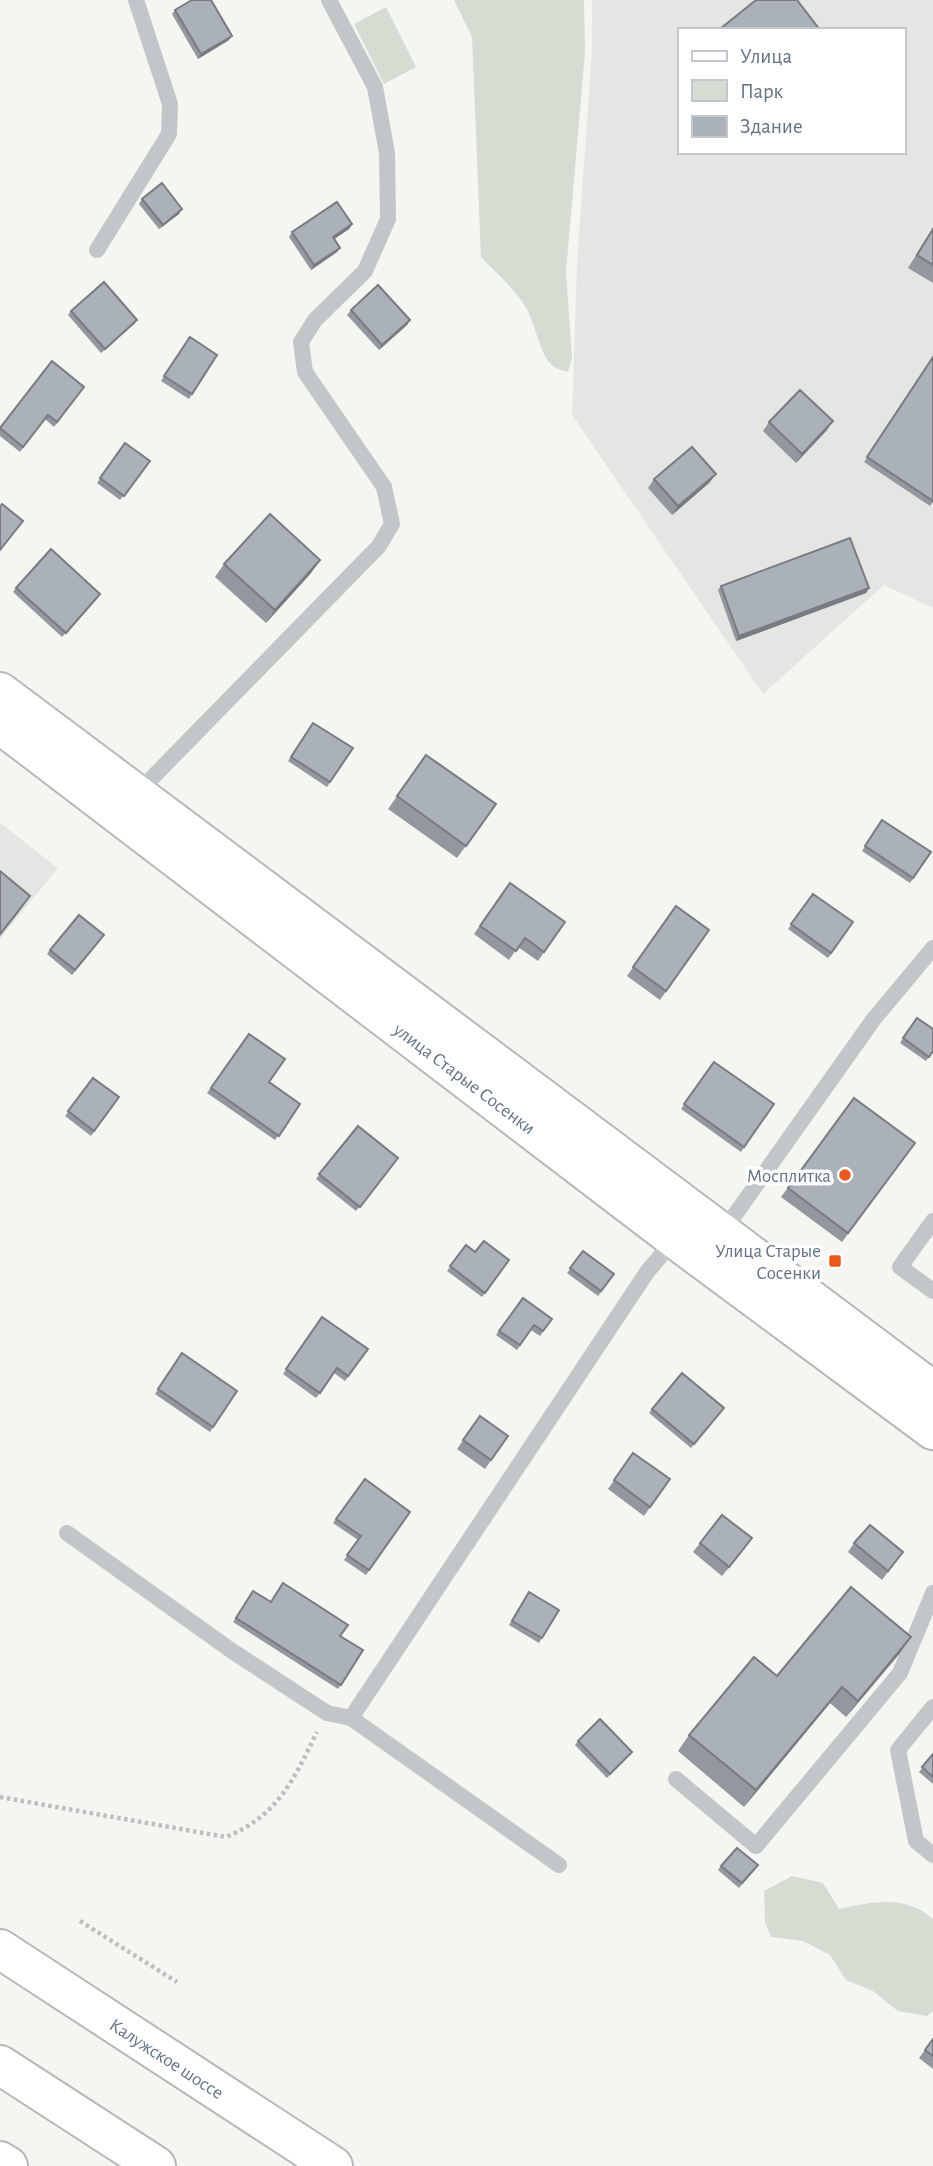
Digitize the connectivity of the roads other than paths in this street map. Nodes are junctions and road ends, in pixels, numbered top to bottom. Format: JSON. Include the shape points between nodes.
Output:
{"nodes":[{"id":1,"x":136,"y":0,"type":"edge"},
{"id":2,"x":329,"y":0,"type":"edge"},
{"id":3,"x":97,"y":250,"type":"dead end"},
{"id":4,"x":0,"y":692,"type":"edge"},
{"id":5,"x":0,"y":724,"type":"edge"},
{"id":6,"x":138,"y":794,"type":"junction"},
{"id":7,"x":933,"y":948,"type":"edge"},
{"id":8,"x":933,"y":1221,"type":"edge"},
{"id":9,"x":722,"y":1233,"type":"junction"},
{"id":10,"x":676,"y":1239,"type":"junction"},
{"id":11,"x":933,"y":1291,"type":"edge"},
{"id":12,"x":933,"y":1391,"type":"edge"},
{"id":13,"x":933,"y":1430,"type":"edge"},
{"id":14,"x":67,"y":1533,"type":"dead end"},
{"id":15,"x":933,"y":1593,"type":"edge"},
{"id":16,"x":933,"y":1707,"type":"edge"},
{"id":17,"x":351,"y":1718,"type":"junction"},
{"id":18,"x":676,"y":1779,"type":"dead end"},
{"id":19,"x":933,"y":1855,"type":"edge"},
{"id":20,"x":559,"y":1865,"type":"dead end"},
{"id":21,"x":0,"y":1949,"type":"edge"},
{"id":22,"x":0,"y":2065,"type":"edge"},
{"id":23,"x":56,"y":2102,"type":"junction"},
{"id":24,"x":0,"y":2161,"type":"edge"},
{"id":25,"x":8,"y":2166,"type":"edge"},
{"id":26,"x":138,"y":2166,"type":"edge"},
{"id":27,"x":156,"y":2166,"type":"edge"},
{"id":28,"x":333,"y":2166,"type":"edge"}],
"edges":[{"from":1,"to":3,"type":"lane","via":[[170,104],[169,134]]},
{"from":2,"to":6,"type":"lane","via":[[375,87],[387,153],[388,219],[365,271],[316,320],[301,342],[305,372],[384,487],[392,524],[379,546]]},
{"from":4,"to":6,"type":"main road","name":"улица Старые Сосенки"},
{"from":5,"to":10,"type":"main road","name":"улица Старые Сосенки"},
{"from":6,"to":9,"type":"main road","name":"улица Старые Сосенки"},
{"from":7,"to":9,"type":"lane","via":[[873,1020]]},
{"from":8,"to":11,"type":"lane","via":[[900,1267]]},
{"from":9,"to":12,"type":"main road","name":"улица Старые Сосенки"},
{"from":10,"to":13,"type":"main road","name":"улица Старые Сосенки"},
{"from":10,"to":17,"type":"lane","via":[[648,1272]]},
{"from":14,"to":17,"type":"lane","via":[[327,1713]]},
{"from":15,"to":18,"type":"lane","via":[[900,1673],[756,1846]]},
{"from":16,"to":19,"type":"lane","via":[[898,1750],[916,1840]]},
{"from":17,"to":20,"type":"lane"},
{"from":21,"to":28,"type":"main road","name":"Калужское шоссе"},
{"from":22,"to":23,"type":"main road"},
{"from":23,"to":26,"type":"main road"},
{"from":23,"to":27,"type":"main road"},
{"from":24,"to":25,"type":"main road"}]}
